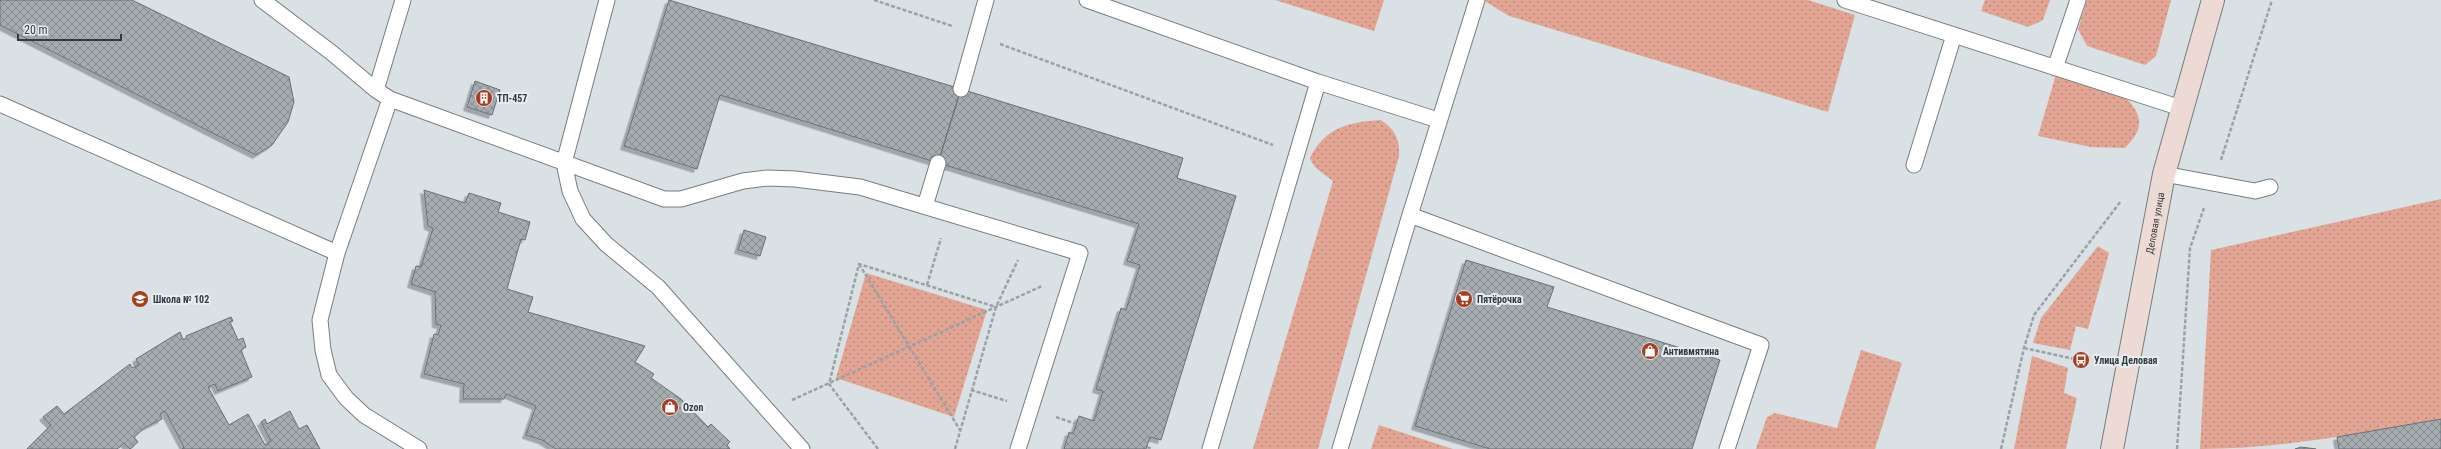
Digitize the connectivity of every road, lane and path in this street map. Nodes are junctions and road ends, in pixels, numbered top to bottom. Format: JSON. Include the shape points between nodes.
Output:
{"nodes":[{"id":1,"x":262,"y":0,"type":"edge"},
{"id":2,"x":403,"y":0,"type":"edge"},
{"id":3,"x":607,"y":0,"type":"edge"},
{"id":4,"x":874,"y":0,"type":"edge"},
{"id":5,"x":986,"y":0,"type":"edge"},
{"id":6,"x":1087,"y":0,"type":"edge"},
{"id":7,"x":1477,"y":0,"type":"edge"},
{"id":8,"x":1846,"y":0,"type":"edge"},
{"id":9,"x":2078,"y":0,"type":"edge"},
{"id":10,"x":2213,"y":0,"type":"edge"},
{"id":11,"x":2272,"y":0,"type":"edge"},
{"id":12,"x":976,"y":35,"type":"junction"},
{"id":13,"x":1954,"y":35,"type":"junction"},
{"id":14,"x":2056,"y":68,"type":"junction"},
{"id":15,"x":1318,"y":82,"type":"junction"},
{"id":16,"x":961,"y":89,"type":"dead end"},
{"id":17,"x":376,"y":90,"type":"junction"},
{"id":18,"x":390,"y":99,"type":"junction"},
{"id":19,"x":0,"y":104,"type":"edge"},
{"id":20,"x":2181,"y":108,"type":"junction"},
{"id":21,"x":1438,"y":120,"type":"junction"},
{"id":22,"x":1296,"y":154,"type":"junction"},
{"id":23,"x":564,"y":163,"type":"junction"},
{"id":24,"x":938,"y":163,"type":"dead end"},
{"id":25,"x":1914,"y":165,"type":"dead end"},
{"id":26,"x":2164,"y":174,"type":"junction"},
{"id":27,"x":2213,"y":183,"type":"junction"},
{"id":28,"x":2270,"y":187,"type":"dead end"},
{"id":29,"x":2121,"y":201,"type":"dead end"},
{"id":30,"x":925,"y":206,"type":"junction"},
{"id":31,"x":949,"y":213,"type":"junction"},
{"id":32,"x":1410,"y":215,"type":"junction"},
{"id":33,"x":1029,"y":238,"type":"junction"},
{"id":34,"x":337,"y":253,"type":"junction"},
{"id":35,"x":859,"y":264,"type":"junction"},
{"id":36,"x":1075,"y":270,"type":"junction"},
{"id":37,"x":926,"y":285,"type":"junction"},
{"id":38,"x":996,"y":307,"type":"junction"},
{"id":39,"x":910,"y":346,"type":"junction"},
{"id":40,"x":2024,"y":348,"type":"junction"},
{"id":41,"x":2079,"y":360,"type":"dead end"},
{"id":42,"x":829,"y":384,"type":"junction"},
{"id":43,"x":971,"y":390,"type":"junction"},
{"id":44,"x":1031,"y":408,"type":"junction"},
{"id":45,"x":768,"y":411,"type":"junction"},
{"id":46,"x":960,"y":430,"type":"junction"},
{"id":47,"x":1147,"y":447,"type":"dead end"},
{"id":48,"x":419,"y":449,"type":"edge"},
{"id":49,"x":802,"y":449,"type":"edge"},
{"id":50,"x":878,"y":449,"type":"edge"},
{"id":51,"x":955,"y":449,"type":"edge"},
{"id":52,"x":1018,"y":449,"type":"edge"},
{"id":53,"x":1152,"y":449,"type":"edge"},
{"id":54,"x":1210,"y":449,"type":"edge"},
{"id":55,"x":1340,"y":449,"type":"edge"},
{"id":56,"x":1727,"y":449,"type":"edge"},
{"id":57,"x":2001,"y":449,"type":"edge"},
{"id":58,"x":2112,"y":449,"type":"edge"},
{"id":59,"x":2177,"y":449,"type":"edge"}],
"edges":[{"from":1,"to":17,"type":"lane"},
{"from":2,"to":17,"type":"lane"},
{"from":3,"to":23,"type":"lane"},
{"from":4,"to":12,"type":"path"},
{"from":5,"to":12,"type":"lane"},
{"from":6,"to":15,"type":"lane"},
{"from":7,"to":21,"type":"lane"},
{"from":8,"to":13,"type":"lane"},
{"from":9,"to":14,"type":"lane"},
{"from":10,"to":20,"type":"street","name":"Деловая улица"},
{"from":11,"to":27,"type":"path"},
{"from":12,"to":16,"type":"lane"},
{"from":12,"to":22,"type":"path"},
{"from":13,"to":14,"type":"lane"},
{"from":13,"to":25,"type":"lane"},
{"from":14,"to":20,"type":"lane"},
{"from":15,"to":21,"type":"lane"},
{"from":15,"to":22,"type":"lane"},
{"from":17,"to":18,"type":"lane"},
{"from":18,"to":23,"type":"lane"},
{"from":18,"to":34,"type":"lane"},
{"from":19,"to":34,"type":"lane"},
{"from":20,"to":26,"type":"street","name":"Деловая улица"},
{"from":21,"to":32,"type":"lane"},
{"from":22,"to":54,"type":"lane"},
{"from":23,"to":30,"type":"lane","via":[[664,199],[681,199],[743,181],[788,178],[860,187]]},
{"from":23,"to":45,"type":"lane","via":[[570,191],[583,219],[606,244],[658,287]]},
{"from":24,"to":30,"type":"lane"},
{"from":26,"to":27,"type":"lane"},
{"from":26,"to":58,"type":"street","name":"Деловая улица"},
{"from":27,"to":28,"type":"lane","via":[[2254,191]]},
{"from":27,"to":59,"type":"path","via":[[2190,248]]},
{"from":29,"to":40,"type":"path","via":[[2034,315]]},
{"from":30,"to":31,"type":"lane"},
{"from":31,"to":33,"type":"lane"},
{"from":31,"to":37,"type":"path"},
{"from":32,"to":55,"type":"lane"},
{"from":32,"to":56,"type":"lane","via":[[1761,345]]},
{"from":33,"to":36,"type":"lane","via":[[1080,253]]},
{"from":33,"to":38,"type":"path"},
{"from":34,"to":48,"type":"lane","via":[[320,320],[329,375],[346,398],[364,415]]},
{"from":35,"to":37,"type":"path"},
{"from":35,"to":39,"type":"path"},
{"from":35,"to":42,"type":"path"},
{"from":36,"to":38,"type":"path"},
{"from":36,"to":44,"type":"lane"},
{"from":37,"to":38,"type":"path"},
{"from":38,"to":39,"type":"path"},
{"from":38,"to":43,"type":"path"},
{"from":39,"to":42,"type":"path"},
{"from":39,"to":46,"type":"path"},
{"from":40,"to":41,"type":"path"},
{"from":40,"to":57,"type":"path"},
{"from":42,"to":45,"type":"path"},
{"from":42,"to":50,"type":"path"},
{"from":43,"to":44,"type":"path"},
{"from":43,"to":46,"type":"path"},
{"from":44,"to":52,"type":"lane"},
{"from":45,"to":49,"type":"lane"},
{"from":46,"to":51,"type":"path"},
{"from":47,"to":53,"type":"path"}]}
